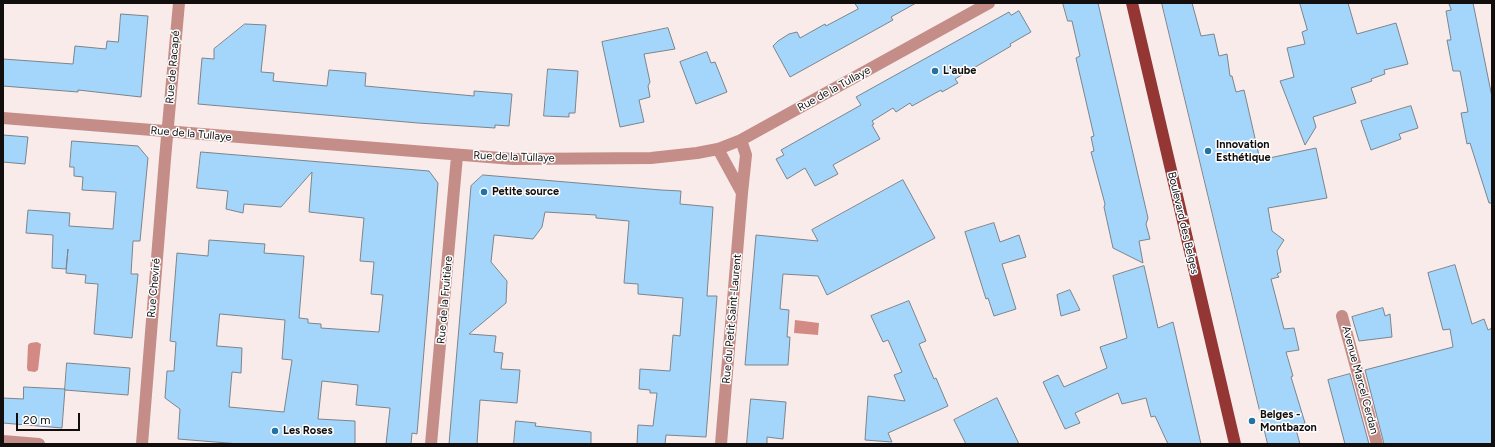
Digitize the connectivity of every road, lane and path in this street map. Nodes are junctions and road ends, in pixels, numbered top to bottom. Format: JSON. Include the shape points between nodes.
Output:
{"nodes":[{"id":1,"x":179,"y":3,"type":"edge"},
{"id":2,"x":989,"y":3,"type":"edge"},
{"id":3,"x":1132,"y":3,"type":"edge"},
{"id":4,"x":3,"y":118,"type":"edge"},
{"id":5,"x":167,"y":132,"type":"junction"},
{"id":6,"x":742,"y":140,"type":"junction"},
{"id":7,"x":718,"y":149,"type":"junction"},
{"id":8,"x":457,"y":156,"type":"junction"},
{"id":9,"x":742,"y":193,"type":"junction"},
{"id":10,"x":1342,"y":316,"type":"dead end"},
{"id":11,"x":3,"y":441,"type":"edge"},
{"id":12,"x":38,"y":444,"type":"edge"},
{"id":13,"x":142,"y":444,"type":"edge"},
{"id":14,"x":432,"y":444,"type":"edge"},
{"id":15,"x":721,"y":444,"type":"edge"},
{"id":16,"x":1235,"y":444,"type":"edge"},
{"id":17,"x":1377,"y":444,"type":"edge"}],
"edges":[{"from":1,"to":5,"type":"street","name":"Rue de Racapé"},
{"from":2,"to":6,"type":"street","name":"Rue de la Tullaye"},
{"from":3,"to":16,"type":"main road","name":"Boulevard des Belges"},
{"from":4,"to":5,"type":"street","name":"Rue de la Tullaye"},
{"from":5,"to":8,"type":"street","name":"Rue de la Tullaye"},
{"from":5,"to":13,"type":"street","name":"Rue Cheviré"},
{"from":6,"to":7,"type":"street","name":"Rue de la Tullaye"},
{"from":6,"to":9,"type":"street","name":"Rue du Petit Saint-Laurent","via":[[746,155]]},
{"from":7,"to":8,"type":"street","name":"Rue de la Tullaye","via":[[651,158],[513,159]]},
{"from":7,"to":9,"type":"street"},
{"from":8,"to":14,"type":"street","name":"Rue de la Fruitière"},
{"from":9,"to":15,"type":"street","name":"Rue du Petit Saint-Laurent"},
{"from":10,"to":17,"type":"street","name":"Avenue Marcel Cerdan"},
{"from":11,"to":12,"type":"street"}]}
